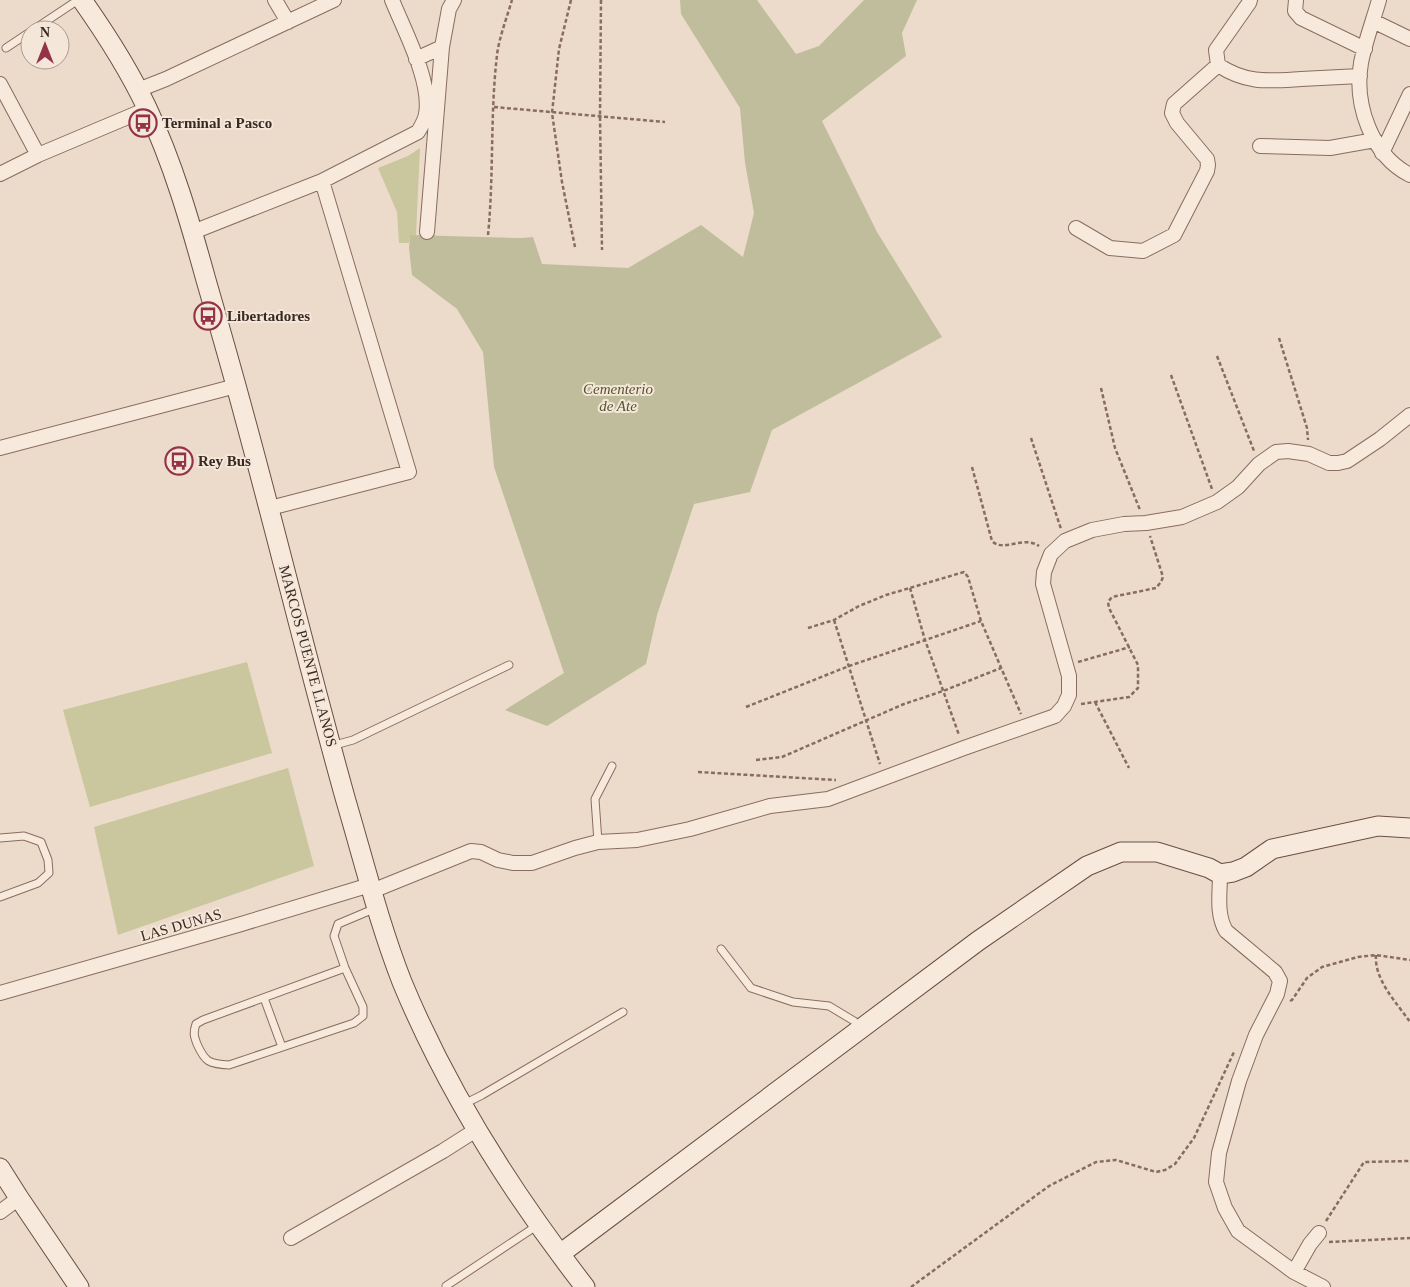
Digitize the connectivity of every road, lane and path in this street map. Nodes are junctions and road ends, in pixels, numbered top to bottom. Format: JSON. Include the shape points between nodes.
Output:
{"nodes":[{"id":1,"x":78,"y":0,"type":"edge"},
{"id":2,"x":82,"y":0,"type":"edge"},
{"id":3,"x":275,"y":0,"type":"edge"},
{"id":4,"x":334,"y":0,"type":"edge"},
{"id":5,"x":392,"y":0,"type":"edge"},
{"id":6,"x":454,"y":0,"type":"edge"},
{"id":7,"x":512,"y":0,"type":"edge"},
{"id":8,"x":571,"y":0,"type":"edge"},
{"id":9,"x":601,"y":0,"type":"edge"},
{"id":10,"x":1250,"y":0,"type":"edge"},
{"id":11,"x":1296,"y":0,"type":"edge"},
{"id":12,"x":1379,"y":0,"type":"edge"},
{"id":13,"x":48,"y":20,"type":"edge"},
{"id":14,"x":1373,"y":21,"type":"junction"},
{"id":15,"x":288,"y":22,"type":"junction"},
{"id":16,"x":20,"y":38,"type":"edge"},
{"id":17,"x":1410,"y":39,"type":"edge"},
{"id":18,"x":442,"y":47,"type":"junction"},
{"id":19,"x":6,"y":48,"type":"dead end"},
{"id":20,"x":1365,"y":48,"type":"junction"},
{"id":21,"x":416,"y":59,"type":"junction"},
{"id":22,"x":1218,"y":64,"type":"junction"},
{"id":23,"x":1360,"y":76,"type":"junction"},
{"id":24,"x":0,"y":84,"type":"edge"},
{"id":25,"x":138,"y":90,"type":"junction"},
{"id":26,"x":1410,"y":94,"type":"edge"},
{"id":27,"x":494,"y":107,"type":"junction"},
{"id":28,"x":147,"y":109,"type":"junction"},
{"id":29,"x":552,"y":113,"type":"junction"},
{"id":30,"x":600,"y":116,"type":"junction"},
{"id":31,"x":665,"y":122,"type":"dead end"},
{"id":32,"x":1375,"y":140,"type":"junction"},
{"id":33,"x":1260,"y":146,"type":"dead end"},
{"id":34,"x":1382,"y":153,"type":"junction"},
{"id":35,"x":38,"y":155,"type":"junction"},
{"id":36,"x":0,"y":174,"type":"edge"},
{"id":37,"x":1410,"y":175,"type":"edge"},
{"id":38,"x":322,"y":181,"type":"junction"},
{"id":39,"x":1076,"y":228,"type":"dead end"},
{"id":40,"x":193,"y":232,"type":"junction"},
{"id":41,"x":427,"y":232,"type":"dead end"},
{"id":42,"x":488,"y":235,"type":"dead end"},
{"id":43,"x":574,"y":247,"type":"dead end"},
{"id":44,"x":602,"y":250,"type":"dead end"},
{"id":45,"x":1278,"y":338,"type":"dead end"},
{"id":46,"x":1217,"y":356,"type":"dead end"},
{"id":47,"x":1171,"y":375,"type":"dead end"},
{"id":48,"x":236,"y":386,"type":"junction"},
{"id":49,"x":1101,"y":388,"type":"dead end"},
{"id":50,"x":1410,"y":415,"type":"edge"},
{"id":51,"x":1031,"y":438,"type":"dead end"},
{"id":52,"x":0,"y":448,"type":"edge"},
{"id":53,"x":1309,"y":454,"type":"junction"},
{"id":54,"x":1259,"y":464,"type":"junction"},
{"id":55,"x":972,"y":467,"type":"dead end"},
{"id":56,"x":1216,"y":502,"type":"junction"},
{"id":57,"x":270,"y":508,"type":"junction"},
{"id":58,"x":1146,"y":523,"type":"junction"},
{"id":59,"x":1065,"y":541,"type":"junction"},
{"id":60,"x":1051,"y":554,"type":"junction"},
{"id":61,"x":910,"y":588,"type":"junction"},
{"id":62,"x":834,"y":620,"type":"junction"},
{"id":63,"x":981,"y":621,"type":"junction"},
{"id":64,"x":808,"y":628,"type":"dead end"},
{"id":65,"x":925,"y":640,"type":"junction"},
{"id":66,"x":1130,"y":647,"type":"junction"},
{"id":67,"x":1067,"y":665,"type":"junction"},
{"id":68,"x":509,"y":666,"type":"dead end"},
{"id":69,"x":849,"y":666,"type":"junction"},
{"id":70,"x":1001,"y":668,"type":"junction"},
{"id":71,"x":943,"y":691,"type":"junction"},
{"id":72,"x":1095,"y":702,"type":"junction"},
{"id":73,"x":1064,"y":706,"type":"junction"},
{"id":74,"x":746,"y":707,"type":"dead end"},
{"id":75,"x":866,"y":720,"type":"junction"},
{"id":76,"x":1026,"y":726,"type":"junction"},
{"id":77,"x":331,"y":746,"type":"junction"},
{"id":78,"x":964,"y":748,"type":"junction"},
{"id":79,"x":756,"y":760,"type":"dead end"},
{"id":80,"x":612,"y":766,"type":"dead end"},
{"id":81,"x":1129,"y":768,"type":"dead end"},
{"id":82,"x":698,"y":772,"type":"dead end"},
{"id":83,"x":884,"y":778,"type":"junction"},
{"id":84,"x":836,"y":780,"type":"dead end"},
{"id":85,"x":1410,"y":828,"type":"edge"},
{"id":86,"x":0,"y":838,"type":"edge"},
{"id":87,"x":598,"y":842,"type":"junction"},
{"id":88,"x":1220,"y":874,"type":"junction"},
{"id":89,"x":373,"y":895,"type":"junction"},
{"id":90,"x":0,"y":897,"type":"edge"},
{"id":91,"x":721,"y":949,"type":"dead end"},
{"id":92,"x":1376,"y":955,"type":"junction"},
{"id":93,"x":1410,"y":960,"type":"edge"},
{"id":94,"x":345,"y":968,"type":"junction"},
{"id":95,"x":0,"y":993,"type":"edge"},
{"id":96,"x":264,"y":998,"type":"junction"},
{"id":97,"x":623,"y":1012,"type":"dead end"},
{"id":98,"x":1268,"y":1012,"type":"junction"},
{"id":99,"x":1410,"y":1022,"type":"edge"},
{"id":100,"x":862,"y":1029,"type":"junction"},
{"id":101,"x":282,"y":1047,"type":"junction"},
{"id":102,"x":1236,"y":1048,"type":"dead end"},
{"id":103,"x":462,"y":1105,"type":"junction"},
{"id":104,"x":476,"y":1130,"type":"junction"},
{"id":105,"x":1410,"y":1161,"type":"edge"},
{"id":106,"x":0,"y":1168,"type":"edge"},
{"id":107,"x":19,"y":1198,"type":"junction"},
{"id":108,"x":0,"y":1212,"type":"edge"},
{"id":109,"x":538,"y":1225,"type":"junction"},
{"id":110,"x":292,"y":1238,"type":"dead end"},
{"id":111,"x":1314,"y":1238,"type":"junction"},
{"id":112,"x":1410,"y":1238,"type":"edge"},
{"id":113,"x":560,"y":1254,"type":"junction"},
{"id":114,"x":1294,"y":1272,"type":"junction"},
{"id":115,"x":446,"y":1286,"type":"dead end"},
{"id":116,"x":79,"y":1287,"type":"edge"},
{"id":117,"x":586,"y":1287,"type":"edge"},
{"id":118,"x":911,"y":1287,"type":"edge"},
{"id":119,"x":1323,"y":1287,"type":"edge"}],
"edges":[{"from":1,"to":13,"type":"lane"},
{"from":2,"to":25,"type":"street","name":"MARCOS PUENTE LLANOS"},
{"from":3,"to":15,"type":"street"},
{"from":4,"to":15,"type":"street"},
{"from":5,"to":21,"type":"street"},
{"from":6,"to":18,"type":"street","via":[[449,9]]},
{"from":7,"to":27,"type":"path","via":[[497,53]]},
{"from":8,"to":29,"type":"path","via":[[559,49]]},
{"from":9,"to":30,"type":"path"},
{"from":10,"to":22,"type":"street","via":[[1216,50]]},
{"from":11,"to":20,"type":"street","via":[[1295,11],[1301,18]]},
{"from":12,"to":14,"type":"street"},
{"from":14,"to":17,"type":"street"},
{"from":14,"to":20,"type":"street"},
{"from":15,"to":25,"type":"street"},
{"from":16,"to":19,"type":"lane"},
{"from":18,"to":21,"type":"street"},
{"from":18,"to":41,"type":"street"},
{"from":20,"to":23,"type":"street"},
{"from":21,"to":38,"type":"street","via":[[426,92],[426,114],[418,132]]},
{"from":22,"to":23,"type":"street","via":[[1230,73],[1255,80]]},
{"from":22,"to":39,"type":"street","via":[[1174,104],[1172,113],[1207,159],[1208,165],[1174,235],[1142,251],[1110,248]]},
{"from":23,"to":32,"type":"street","via":[[1363,109]]},
{"from":24,"to":35,"type":"street"},
{"from":25,"to":28,"type":"street","name":"MARCOS PUENTE LLANOS"},
{"from":26,"to":34,"type":"street"},
{"from":27,"to":29,"type":"path"},
{"from":27,"to":42,"type":"path"},
{"from":28,"to":35,"type":"street"},
{"from":28,"to":40,"type":"street","name":"MARCOS PUENTE LLANOS","via":[[171,165]]},
{"from":29,"to":30,"type":"path"},
{"from":29,"to":43,"type":"path"},
{"from":30,"to":31,"type":"path"},
{"from":30,"to":44,"type":"path"},
{"from":32,"to":33,"type":"street","via":[[1330,148]]},
{"from":32,"to":34,"type":"street"},
{"from":34,"to":37,"type":"street"},
{"from":35,"to":36,"type":"street"},
{"from":38,"to":40,"type":"street"},
{"from":38,"to":57,"type":"street","via":[[409,472]]},
{"from":40,"to":48,"type":"street","name":"MARCOS PUENTE LLANOS"},
{"from":45,"to":53,"type":"path","via":[[1307,428]]},
{"from":46,"to":54,"type":"path"},
{"from":47,"to":56,"type":"path"},
{"from":48,"to":52,"type":"street"},
{"from":48,"to":57,"type":"street","name":"MARCOS PUENTE LLANOS"},
{"from":49,"to":58,"type":"path","via":[[1116,448]]},
{"from":50,"to":53,"type":"street","via":[[1347,461],[1329,462]]},
{"from":51,"to":59,"type":"path"},
{"from":53,"to":54,"type":"street","via":[[1276,452]]},
{"from":54,"to":56,"type":"street","via":[[1238,487]]},
{"from":55,"to":60,"type":"path","via":[[992,541],[1002,546],[1023,542],[1035,544]]},
{"from":56,"to":58,"type":"street","via":[[1182,517]]},
{"from":57,"to":77,"type":"street","name":"MARCOS PUENTE LLANOS"},
{"from":58,"to":59,"type":"street","via":[[1092,530]]},
{"from":58,"to":66,"type":"path","via":[[1162,582],[1156,588],[1112,597],[1108,602]]},
{"from":59,"to":60,"type":"street"},
{"from":60,"to":67,"type":"street","via":[[1043,584]]},
{"from":61,"to":62,"type":"path","via":[[859,606]]},
{"from":61,"to":63,"type":"path","via":[[964,572]]},
{"from":61,"to":65,"type":"path"},
{"from":62,"to":64,"type":"path"},
{"from":62,"to":69,"type":"path"},
{"from":63,"to":65,"type":"path"},
{"from":63,"to":70,"type":"path"},
{"from":65,"to":69,"type":"path"},
{"from":65,"to":71,"type":"path"},
{"from":66,"to":67,"type":"path"},
{"from":66,"to":72,"type":"path","via":[[1138,665],[1138,688],[1129,698]]},
{"from":67,"to":73,"type":"street","via":[[1069,695]]},
{"from":68,"to":77,"type":"lane","via":[[352,740]]},
{"from":69,"to":74,"type":"path"},
{"from":69,"to":75,"type":"path"},
{"from":70,"to":71,"type":"path"},
{"from":70,"to":76,"type":"path"},
{"from":71,"to":75,"type":"path"},
{"from":71,"to":78,"type":"path"},
{"from":72,"to":73,"type":"path"},
{"from":72,"to":81,"type":"path"},
{"from":73,"to":76,"type":"street","name":"LAS DUNAS","via":[[1055,716]]},
{"from":75,"to":79,"type":"path","via":[[782,757]]},
{"from":75,"to":83,"type":"path"},
{"from":76,"to":78,"type":"street","name":"LAS DUNAS"},
{"from":77,"to":89,"type":"street","name":"MARCOS PUENTE LLANOS"},
{"from":78,"to":83,"type":"street","name":"LAS DUNAS"},
{"from":80,"to":87,"type":"lane","via":[[595,799]]},
{"from":82,"to":84,"type":"path"},
{"from":83,"to":87,"type":"street","name":"LAS DUNAS","via":[[828,799],[770,806],[637,840]]},
{"from":85,"to":88,"type":"street","via":[[1378,826],[1272,849],[1246,867]]},
{"from":86,"to":90,"type":"lane","via":[[24,836],[41,842],[49,873],[38,883]]},
{"from":87,"to":89,"type":"street","name":"LAS DUNAS","via":[[532,863],[498,860],[471,851]]},
{"from":88,"to":98,"type":"street","via":[[1222,924],[1226,931],[1275,972],[1280,982]]},
{"from":88,"to":100,"type":"street","via":[[1157,852],[1121,852],[1087,866],[978,941]]},
{"from":89,"to":94,"type":"lane","via":[[338,924],[334,936]]},
{"from":89,"to":95,"type":"street","name":"LAS DUNAS","via":[[238,925]]},
{"from":89,"to":103,"type":"street","name":"MARCOS PUENTE LLANOS","via":[[416,1014]]},
{"from":91,"to":100,"type":"lane","via":[[751,988],[793,1002],[829,1006]]},
{"from":92,"to":93,"type":"path"},
{"from":92,"to":98,"type":"path","via":[[1322,967],[1307,978],[1292,1000]]},
{"from":92,"to":99,"type":"path","via":[[1385,987]]},
{"from":94,"to":96,"type":"lane"},
{"from":94,"to":101,"type":"lane","via":[[363,1007],[363,1016],[354,1023]]},
{"from":96,"to":101,"type":"lane"},
{"from":96,"to":101,"type":"lane","via":[[203,1020],[196,1024],[193,1034],[202,1057],[215,1064],[229,1065]]},
{"from":97,"to":103,"type":"lane"},
{"from":98,"to":114,"type":"street","via":[[1239,1081],[1219,1152],[1216,1182],[1238,1231]]},
{"from":100,"to":113,"type":"street"},
{"from":102,"to":118,"type":"path","via":[[1194,1138],[1175,1164],[1156,1172],[1116,1160],[1096,1162],[1049,1186]]},
{"from":103,"to":104,"type":"street","name":"MARCOS PUENTE LLANOS"},
{"from":104,"to":109,"type":"street","name":"MARCOS PUENTE LLANOS"},
{"from":104,"to":110,"type":"street"},
{"from":105,"to":111,"type":"path","via":[[1364,1162]]},
{"from":106,"to":107,"type":"street"},
{"from":107,"to":108,"type":"street"},
{"from":107,"to":116,"type":"street"},
{"from":109,"to":113,"type":"street","name":"MARCOS PUENTE LLANOS"},
{"from":109,"to":115,"type":"lane"},
{"from":111,"to":112,"type":"path"},
{"from":111,"to":114,"type":"street"},
{"from":113,"to":117,"type":"street","name":"MARCOS PUENTE LLANOS"},
{"from":114,"to":119,"type":"street"}]}
